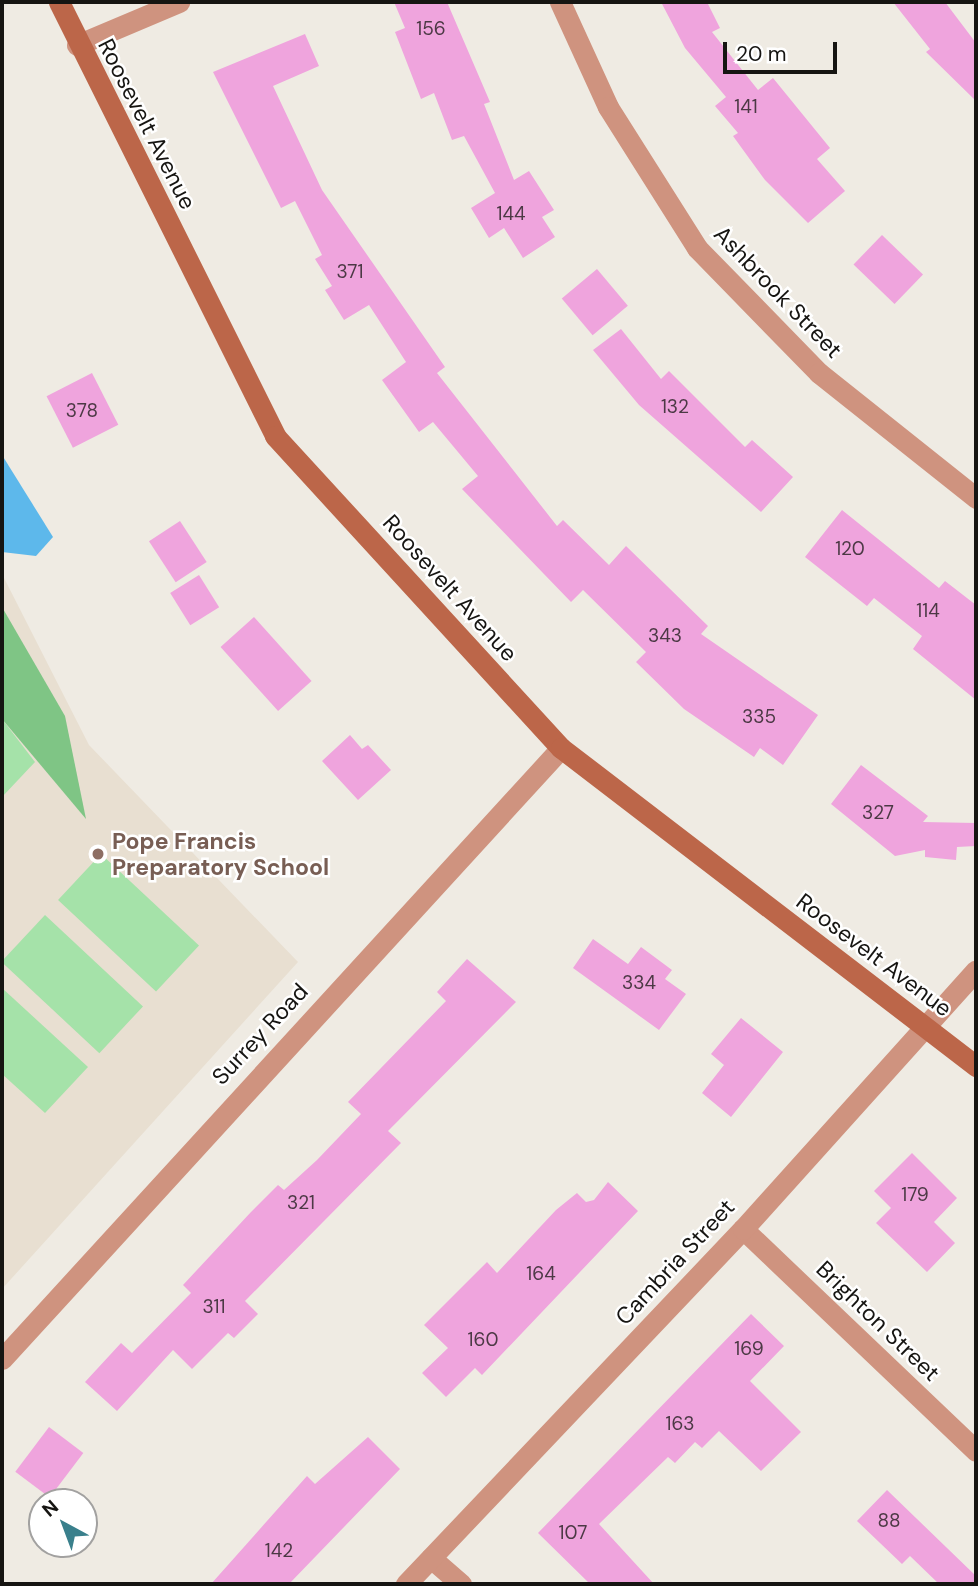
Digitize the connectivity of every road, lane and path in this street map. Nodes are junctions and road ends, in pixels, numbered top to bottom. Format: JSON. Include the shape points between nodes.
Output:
{"nodes":[{"id":1,"x":59,"y":2,"type":"edge"},
{"id":2,"x":179,"y":2,"type":"edge"},
{"id":3,"x":560,"y":2,"type":"edge"},
{"id":4,"x":77,"y":45,"type":"junction"},
{"id":5,"x":976,"y":498,"type":"edge"},
{"id":6,"x":561,"y":748,"type":"junction"},
{"id":7,"x":976,"y":970,"type":"edge"},
{"id":8,"x":924,"y":1027,"type":"junction"},
{"id":9,"x":976,"y":1066,"type":"edge"},
{"id":10,"x":743,"y":1228,"type":"junction"},
{"id":11,"x":2,"y":1359,"type":"edge"},
{"id":12,"x":976,"y":1451,"type":"edge"},
{"id":13,"x":431,"y":1558,"type":"junction"},
{"id":14,"x":406,"y":1584,"type":"edge"},
{"id":15,"x":461,"y":1584,"type":"edge"}],
"edges":[{"from":1,"to":4,"type":"street","name":"Roosevelt Avenue"},
{"from":2,"to":4,"type":"street"},
{"from":3,"to":5,"type":"street","name":"Ashbrook Street","via":[[607,107],[696,248],[819,373]]},
{"from":4,"to":6,"type":"street","name":"Roosevelt Avenue","via":[[275,436]]},
{"from":6,"to":8,"type":"street","name":"Roosevelt Avenue"},
{"from":6,"to":11,"type":"street","name":"Surrey Road"},
{"from":7,"to":8,"type":"street","name":"Cambria Street"},
{"from":8,"to":9,"type":"street","name":"Roosevelt Avenue"},
{"from":8,"to":10,"type":"street","name":"Cambria Street"},
{"from":10,"to":12,"type":"street","name":"Brighton Street"},
{"from":10,"to":13,"type":"street","name":"Cambria Street"},
{"from":13,"to":14,"type":"street","name":"Cambria Street"},
{"from":13,"to":15,"type":"street"}]}
